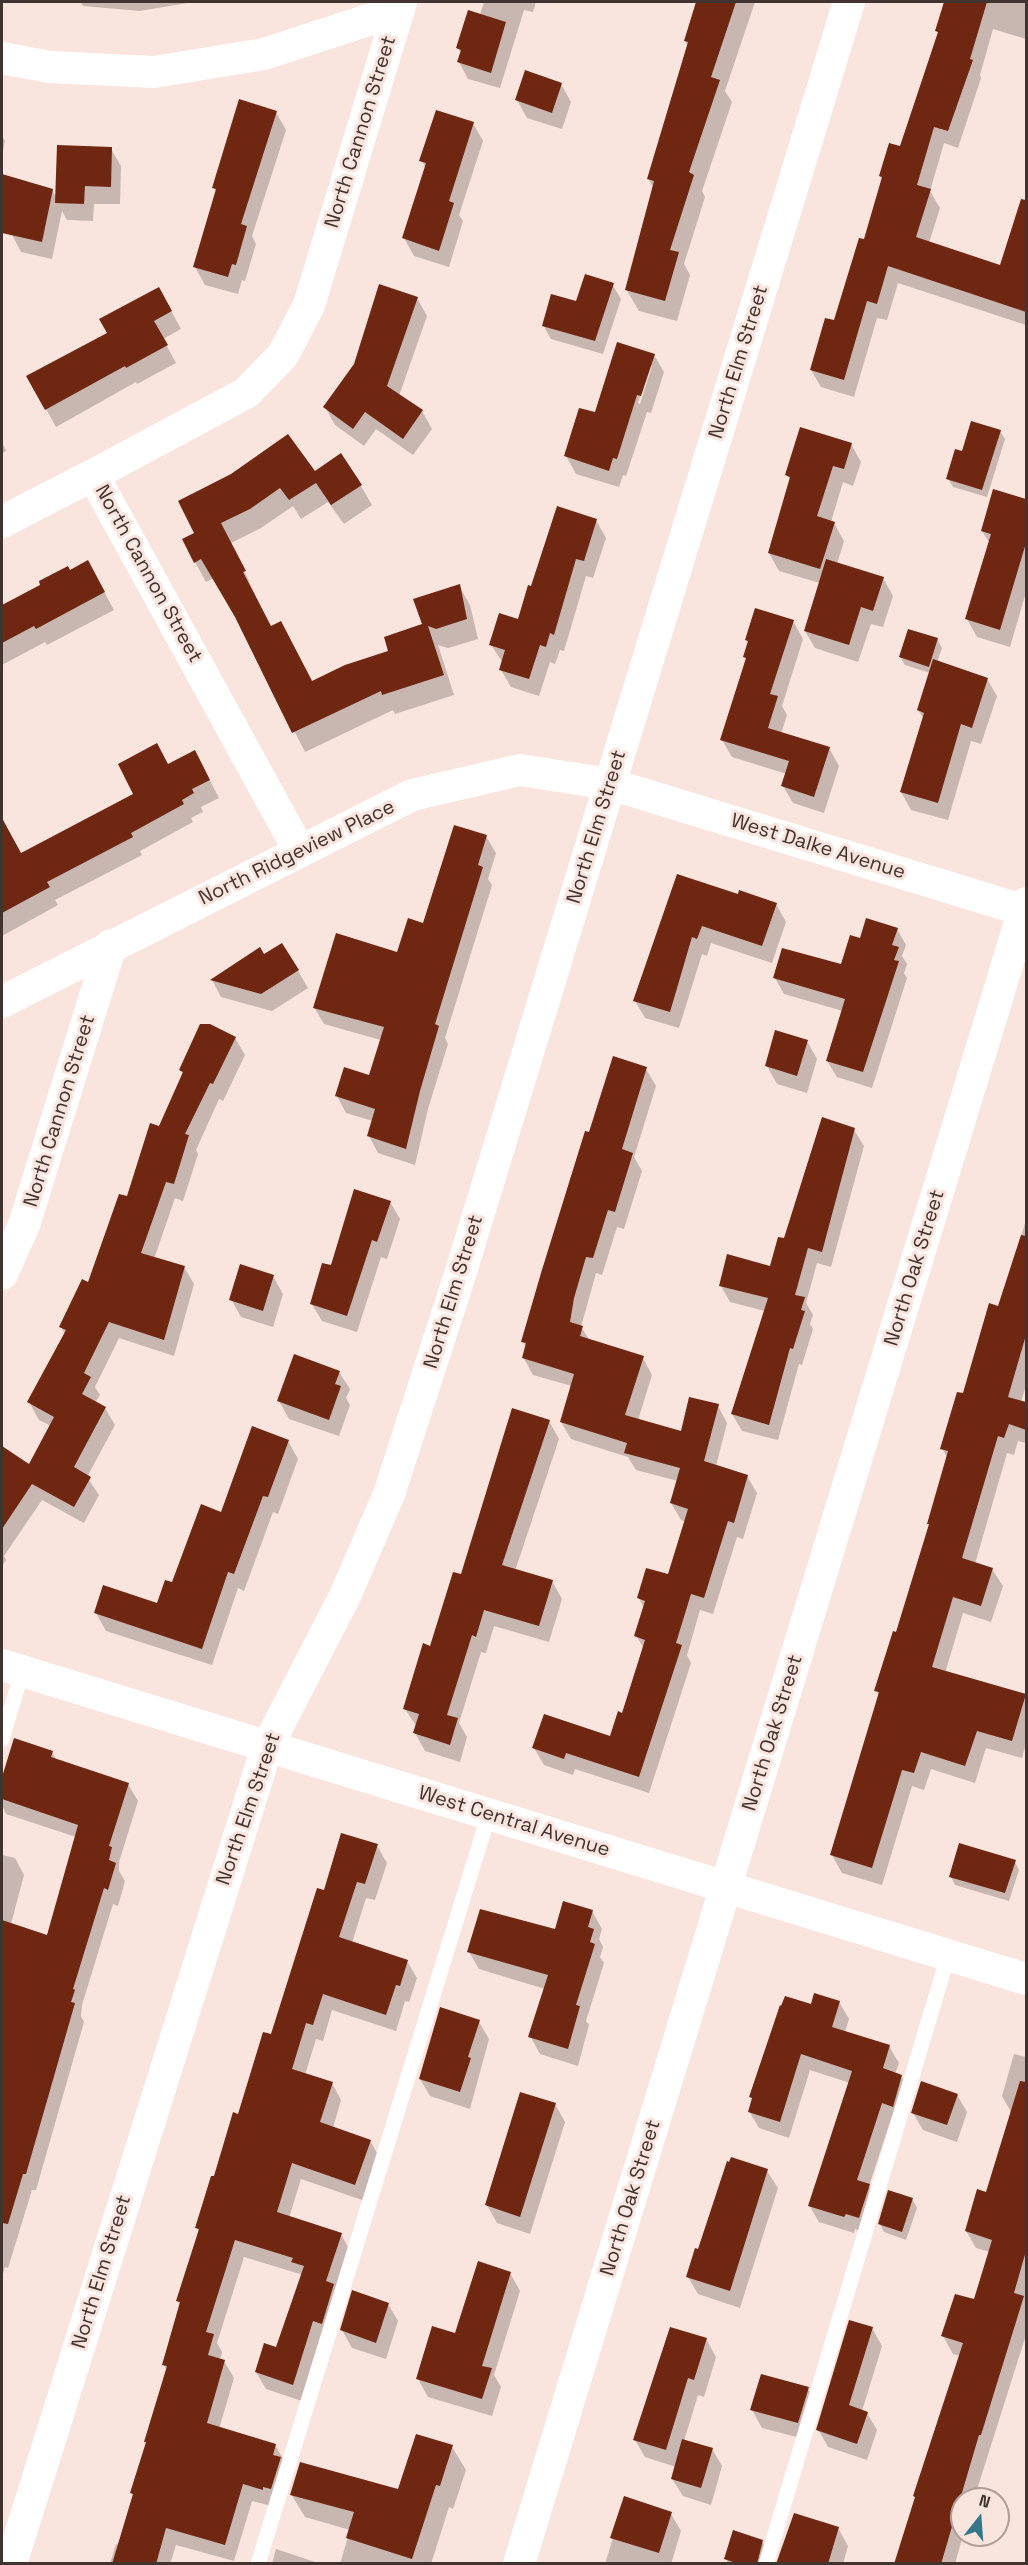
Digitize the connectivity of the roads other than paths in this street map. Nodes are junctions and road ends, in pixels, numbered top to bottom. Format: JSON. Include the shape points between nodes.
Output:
{"nodes":[{"id":1,"x":849,"y":2,"type":"edge"},
{"id":2,"x":400,"y":6,"type":"edge"},
{"id":3,"x":2,"y":58,"type":"edge"},
{"id":4,"x":93,"y":475,"type":"junction"},
{"id":5,"x":2,"y":522,"type":"edge"},
{"id":6,"x":610,"y":784,"type":"junction"},
{"id":7,"x":300,"y":852,"type":"junction"},
{"id":8,"x":1026,"y":908,"type":"edge"},
{"id":9,"x":111,"y":945,"type":"junction"},
{"id":10,"x":2,"y":1002,"type":"edge"},
{"id":11,"x":2,"y":1274,"type":"edge"},
{"id":12,"x":12,"y":1669,"type":"edge"},
{"id":13,"x":2,"y":1739,"type":"edge"},
{"id":14,"x":267,"y":1747,"type":"junction"},
{"id":15,"x":489,"y":1814,"type":"junction"},
{"id":16,"x":726,"y":1886,"type":"junction"},
{"id":17,"x":948,"y":1956,"type":"junction"},
{"id":18,"x":1026,"y":1979,"type":"edge"},
{"id":19,"x":11,"y":2564,"type":"edge"},
{"id":20,"x":258,"y":2564,"type":"edge"},
{"id":21,"x":519,"y":2564,"type":"edge"},
{"id":22,"x":766,"y":2564,"type":"edge"}],
"edges":[{"from":1,"to":6,"type":"street","name":"North Elm Street"},
{"from":2,"to":3,"type":"street","via":[[264,54],[154,72],[50,67]]},
{"from":2,"to":4,"type":"street","name":"North Cannon Street","via":[[309,305],[283,355],[246,393]]},
{"from":4,"to":5,"type":"street"},
{"from":4,"to":7,"type":"street","name":"North Cannon Street"},
{"from":6,"to":7,"type":"street","name":"North Ridgeview Place","via":[[520,770],[412,795]]},
{"from":6,"to":8,"type":"street","name":"West Dalke Avenue"},
{"from":6,"to":14,"type":"street","name":"North Elm Street","via":[[389,1494],[345,1596]]},
{"from":7,"to":9,"type":"street","name":"North Ridgeview Place"},
{"from":8,"to":16,"type":"street","name":"North Oak Street"},
{"from":9,"to":10,"type":"street","name":"North Ridgeview Place"},
{"from":9,"to":11,"type":"street","name":"North Cannon Street","via":[[24,1225]]},
{"from":12,"to":13,"type":"lane"},
{"from":12,"to":14,"type":"street","name":"West Central Avenue"},
{"from":14,"to":15,"type":"street","name":"West Central Avenue"},
{"from":14,"to":19,"type":"street","name":"North Elm Street"},
{"from":15,"to":16,"type":"street","name":"West Central Avenue"},
{"from":15,"to":20,"type":"lane"},
{"from":16,"to":17,"type":"street","name":"West Central Avenue"},
{"from":16,"to":21,"type":"street","name":"North Oak Street"},
{"from":17,"to":18,"type":"street","name":"West Central Avenue"},
{"from":17,"to":22,"type":"lane"}]}
